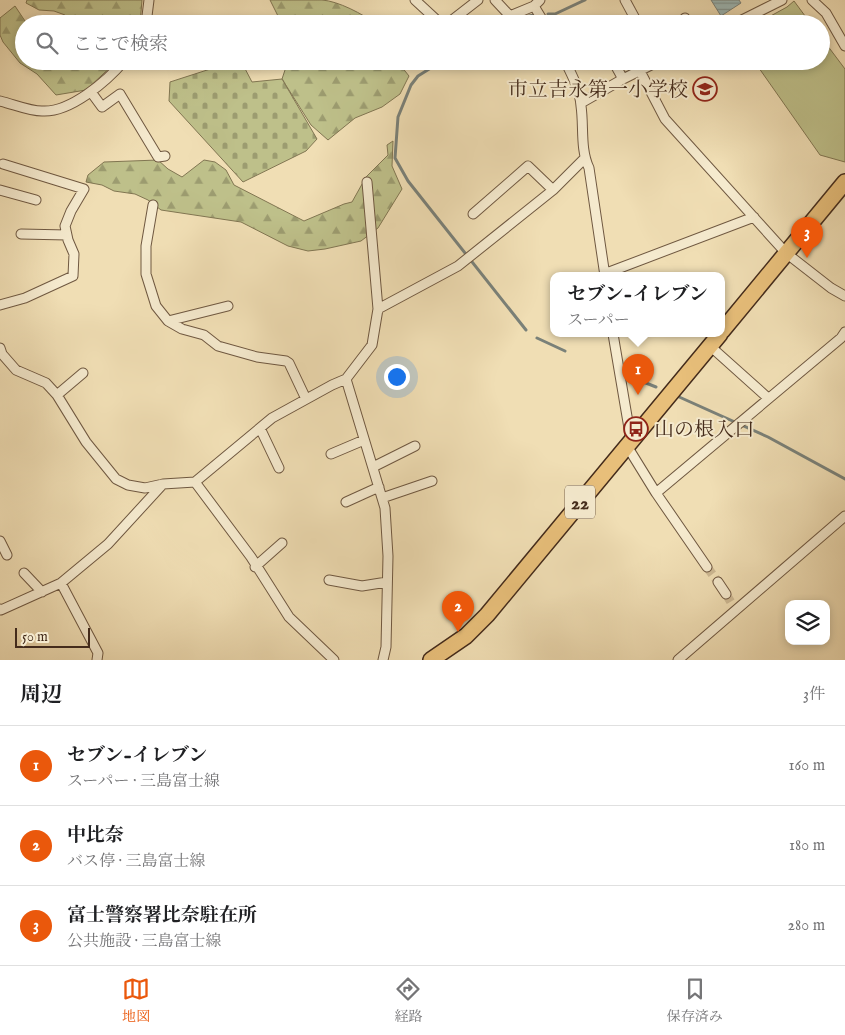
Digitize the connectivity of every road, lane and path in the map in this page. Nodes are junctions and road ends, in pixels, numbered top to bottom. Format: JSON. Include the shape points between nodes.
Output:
{"nodes":[{"id":1,"x":149,"y":0,"type":"edge"},
{"id":2,"x":416,"y":0,"type":"edge"},
{"id":3,"x":478,"y":0,"type":"edge"},
{"id":4,"x":494,"y":0,"type":"edge"},
{"id":5,"x":625,"y":0,"type":"edge"},
{"id":6,"x":782,"y":0,"type":"edge"},
{"id":7,"x":812,"y":0,"type":"edge"},
{"id":8,"x":540,"y":12,"type":"edge"},
{"id":9,"x":147,"y":15,"type":"edge"},
{"id":10,"x":432,"y":15,"type":"edge"},
{"id":11,"x":459,"y":15,"type":"edge"},
{"id":12,"x":509,"y":15,"type":"edge"},
{"id":13,"x":518,"y":15,"type":"edge"},
{"id":14,"x":633,"y":15,"type":"edge"},
{"id":15,"x":752,"y":15,"type":"edge"},
{"id":16,"x":827,"y":15,"type":"edge"},
{"id":17,"x":830,"y":20,"type":"edge"},
{"id":18,"x":845,"y":46,"type":"edge"},
{"id":19,"x":114,"y":70,"type":"edge"},
{"id":20,"x":570,"y":70,"type":"edge"},
{"id":21,"x":617,"y":70,"type":"edge"},
{"id":22,"x":640,"y":71,"type":"joint"},
{"id":23,"x":622,"y":79,"type":"junction"},
{"id":24,"x":91,"y":92,"type":"junction"},
{"id":25,"x":0,"y":101,"type":"edge"},
{"id":26,"x":581,"y":103,"type":"junction"},
{"id":27,"x":165,"y":156,"type":"dead end"},
{"id":28,"x":585,"y":158,"type":"junction"},
{"id":29,"x":1,"y":165,"type":"edge"},
{"id":30,"x":366,"y":182,"type":"dead end"},
{"id":31,"x":845,"y":182,"type":"edge"},
{"id":32,"x":0,"y":190,"type":"edge"},
{"id":33,"x":553,"y":190,"type":"junction"},
{"id":34,"x":36,"y":200,"type":"dead end"},
{"id":35,"x":153,"y":205,"type":"dead end"},
{"id":36,"x":473,"y":214,"type":"dead end"},
{"id":37,"x":754,"y":217,"type":"junction"},
{"id":38,"x":21,"y":234,"type":"dead end"},
{"id":39,"x":67,"y":235,"type":"junction"},
{"id":40,"x":786,"y":253,"type":"junction"},
{"id":41,"x":604,"y":272,"type":"edge"},
{"id":42,"x":612,"y":272,"type":"edge"},
{"id":43,"x":845,"y":296,"type":"edge"},
{"id":44,"x":0,"y":305,"type":"edge"},
{"id":45,"x":228,"y":306,"type":"dead end"},
{"id":46,"x":378,"y":308,"type":"junction"},
{"id":47,"x":168,"y":321,"type":"junction"},
{"id":48,"x":725,"y":324,"type":"edge"},
{"id":49,"x":845,"y":332,"type":"edge"},
{"id":50,"x":613,"y":337,"type":"edge"},
{"id":51,"x":714,"y":337,"type":"edge"},
{"id":52,"x":0,"y":348,"type":"edge"},
{"id":53,"x":83,"y":374,"type":"dead end"},
{"id":54,"x":346,"y":380,"type":"junction"},
{"id":55,"x":57,"y":395,"type":"junction"},
{"id":56,"x":768,"y":398,"type":"junction"},
{"id":57,"x":306,"y":399,"type":"junction"},
{"id":58,"x":260,"y":428,"type":"junction"},
{"id":59,"x":364,"y":440,"type":"junction"},
{"id":60,"x":629,"y":443,"type":"junction"},
{"id":61,"x":415,"y":446,"type":"dead end"},
{"id":62,"x":331,"y":454,"type":"dead end"},
{"id":63,"x":373,"y":467,"type":"junction"},
{"id":64,"x":279,"y":468,"type":"dead end"},
{"id":65,"x":432,"y":481,"type":"dead end"},
{"id":66,"x":195,"y":482,"type":"junction"},
{"id":67,"x":163,"y":484,"type":"junction"},
{"id":68,"x":379,"y":488,"type":"junction"},
{"id":69,"x":656,"y":493,"type":"junction"},
{"id":70,"x":382,"y":498,"type":"junction"},
{"id":71,"x":346,"y":502,"type":"dead end"},
{"id":72,"x":845,"y":516,"type":"edge"},
{"id":73,"x":0,"y":540,"type":"edge"},
{"id":74,"x":282,"y":543,"type":"dead end"},
{"id":75,"x":7,"y":555,"type":"dead end"},
{"id":76,"x":256,"y":567,"type":"junction"},
{"id":77,"x":707,"y":567,"type":"tunnel mouth"},
{"id":78,"x":24,"y":573,"type":"dead end"},
{"id":79,"x":329,"y":580,"type":"dead end"},
{"id":80,"x":387,"y":582,"type":"junction"},
{"id":81,"x":718,"y":582,"type":"tunnel mouth"},
{"id":82,"x":60,"y":584,"type":"junction"},
{"id":83,"x":42,"y":592,"type":"junction"},
{"id":84,"x":726,"y":594,"type":"tunnel mouth"},
{"id":85,"x":0,"y":609,"type":"edge"},
{"id":86,"x":97,"y":660,"type":"edge"},
{"id":87,"x":334,"y":660,"type":"edge"},
{"id":88,"x":383,"y":660,"type":"edge"},
{"id":89,"x":431,"y":660,"type":"edge"},
{"id":90,"x":678,"y":660,"type":"edge"}],
"edges":[{"from":1,"to":9,"type":"street"},
{"from":2,"to":10,"type":"street"},
{"from":3,"to":11,"type":"street"},
{"from":4,"to":12,"type":"street"},
{"from":5,"to":14,"type":"street"},
{"from":6,"to":15,"type":"street"},
{"from":7,"to":16,"type":"street"},
{"from":8,"to":13,"type":"street"},
{"from":17,"to":18,"type":"street"},
{"from":19,"to":24,"type":"street"},
{"from":20,"to":26,"type":"street"},
{"from":21,"to":23,"type":"street"},
{"from":22,"to":23,"type":"street"},
{"from":22,"to":37,"type":"street","via":[[665,118]]},
{"from":23,"to":26,"type":"street"},
{"from":24,"to":25,"type":"street","via":[[68,106],[43,112]]},
{"from":24,"to":27,"type":"street","via":[[102,107],[120,94],[158,157]]},
{"from":26,"to":28,"type":"street"},
{"from":28,"to":33,"type":"street"},
{"from":28,"to":41,"type":"street"},
{"from":29,"to":39,"type":"street","via":[[84,189],[65,226]]},
{"from":30,"to":46,"type":"street"},
{"from":31,"to":40,"type":"main road","number":"22"},
{"from":32,"to":34,"type":"street"},
{"from":33,"to":36,"type":"street","via":[[528,166]]},
{"from":33,"to":46,"type":"street","via":[[464,262]]},
{"from":35,"to":47,"type":"street","via":[[146,246],[146,274],[156,306]]},
{"from":37,"to":40,"type":"street"},
{"from":37,"to":42,"type":"street"},
{"from":38,"to":39,"type":"street"},
{"from":39,"to":44,"type":"street","via":[[74,254],[73,276],[25,298]]},
{"from":40,"to":43,"type":"street"},
{"from":40,"to":48,"type":"main road","number":"22"},
{"from":45,"to":47,"type":"street"},
{"from":46,"to":54,"type":"street","via":[[372,345]]},
{"from":47,"to":57,"type":"street","via":[[204,335],[218,346],[256,357],[286,361]]},
{"from":49,"to":56,"type":"street"},
{"from":50,"to":60,"type":"street"},
{"from":51,"to":56,"type":"street"},
{"from":51,"to":60,"type":"main road","number":"22"},
{"from":52,"to":55,"type":"street","via":[[16,370],[46,383]]},
{"from":53,"to":55,"type":"street"},
{"from":54,"to":57,"type":"street"},
{"from":54,"to":59,"type":"street"},
{"from":55,"to":67,"type":"street","via":[[86,442],[116,479],[145,488]]},
{"from":56,"to":69,"type":"street"},
{"from":57,"to":58,"type":"street"},
{"from":58,"to":64,"type":"street"},
{"from":58,"to":66,"type":"street"},
{"from":59,"to":62,"type":"street"},
{"from":59,"to":63,"type":"street"},
{"from":60,"to":69,"type":"street"},
{"from":60,"to":89,"type":"main road","number":"22","via":[[486,615],[466,636]]},
{"from":61,"to":63,"type":"street"},
{"from":63,"to":68,"type":"street"},
{"from":65,"to":70,"type":"street"},
{"from":66,"to":67,"type":"street"},
{"from":66,"to":76,"type":"street"},
{"from":67,"to":82,"type":"street","via":[[108,544]]},
{"from":68,"to":70,"type":"street"},
{"from":68,"to":71,"type":"street"},
{"from":69,"to":77,"type":"street"},
{"from":70,"to":80,"type":"street","via":[[386,519]]},
{"from":72,"to":90,"type":"street","via":[[734,607]]},
{"from":73,"to":75,"type":"street"},
{"from":74,"to":76,"type":"street"},
{"from":76,"to":87,"type":"street","via":[[289,617]]},
{"from":78,"to":83,"type":"street"},
{"from":79,"to":80,"type":"street","via":[[362,586]]},
{"from":80,"to":88,"type":"street"},
{"from":81,"to":84,"type":"street"},
{"from":82,"to":83,"type":"street"},
{"from":82,"to":86,"type":"street","via":[[98,653]]},
{"from":83,"to":85,"type":"street"}]}
